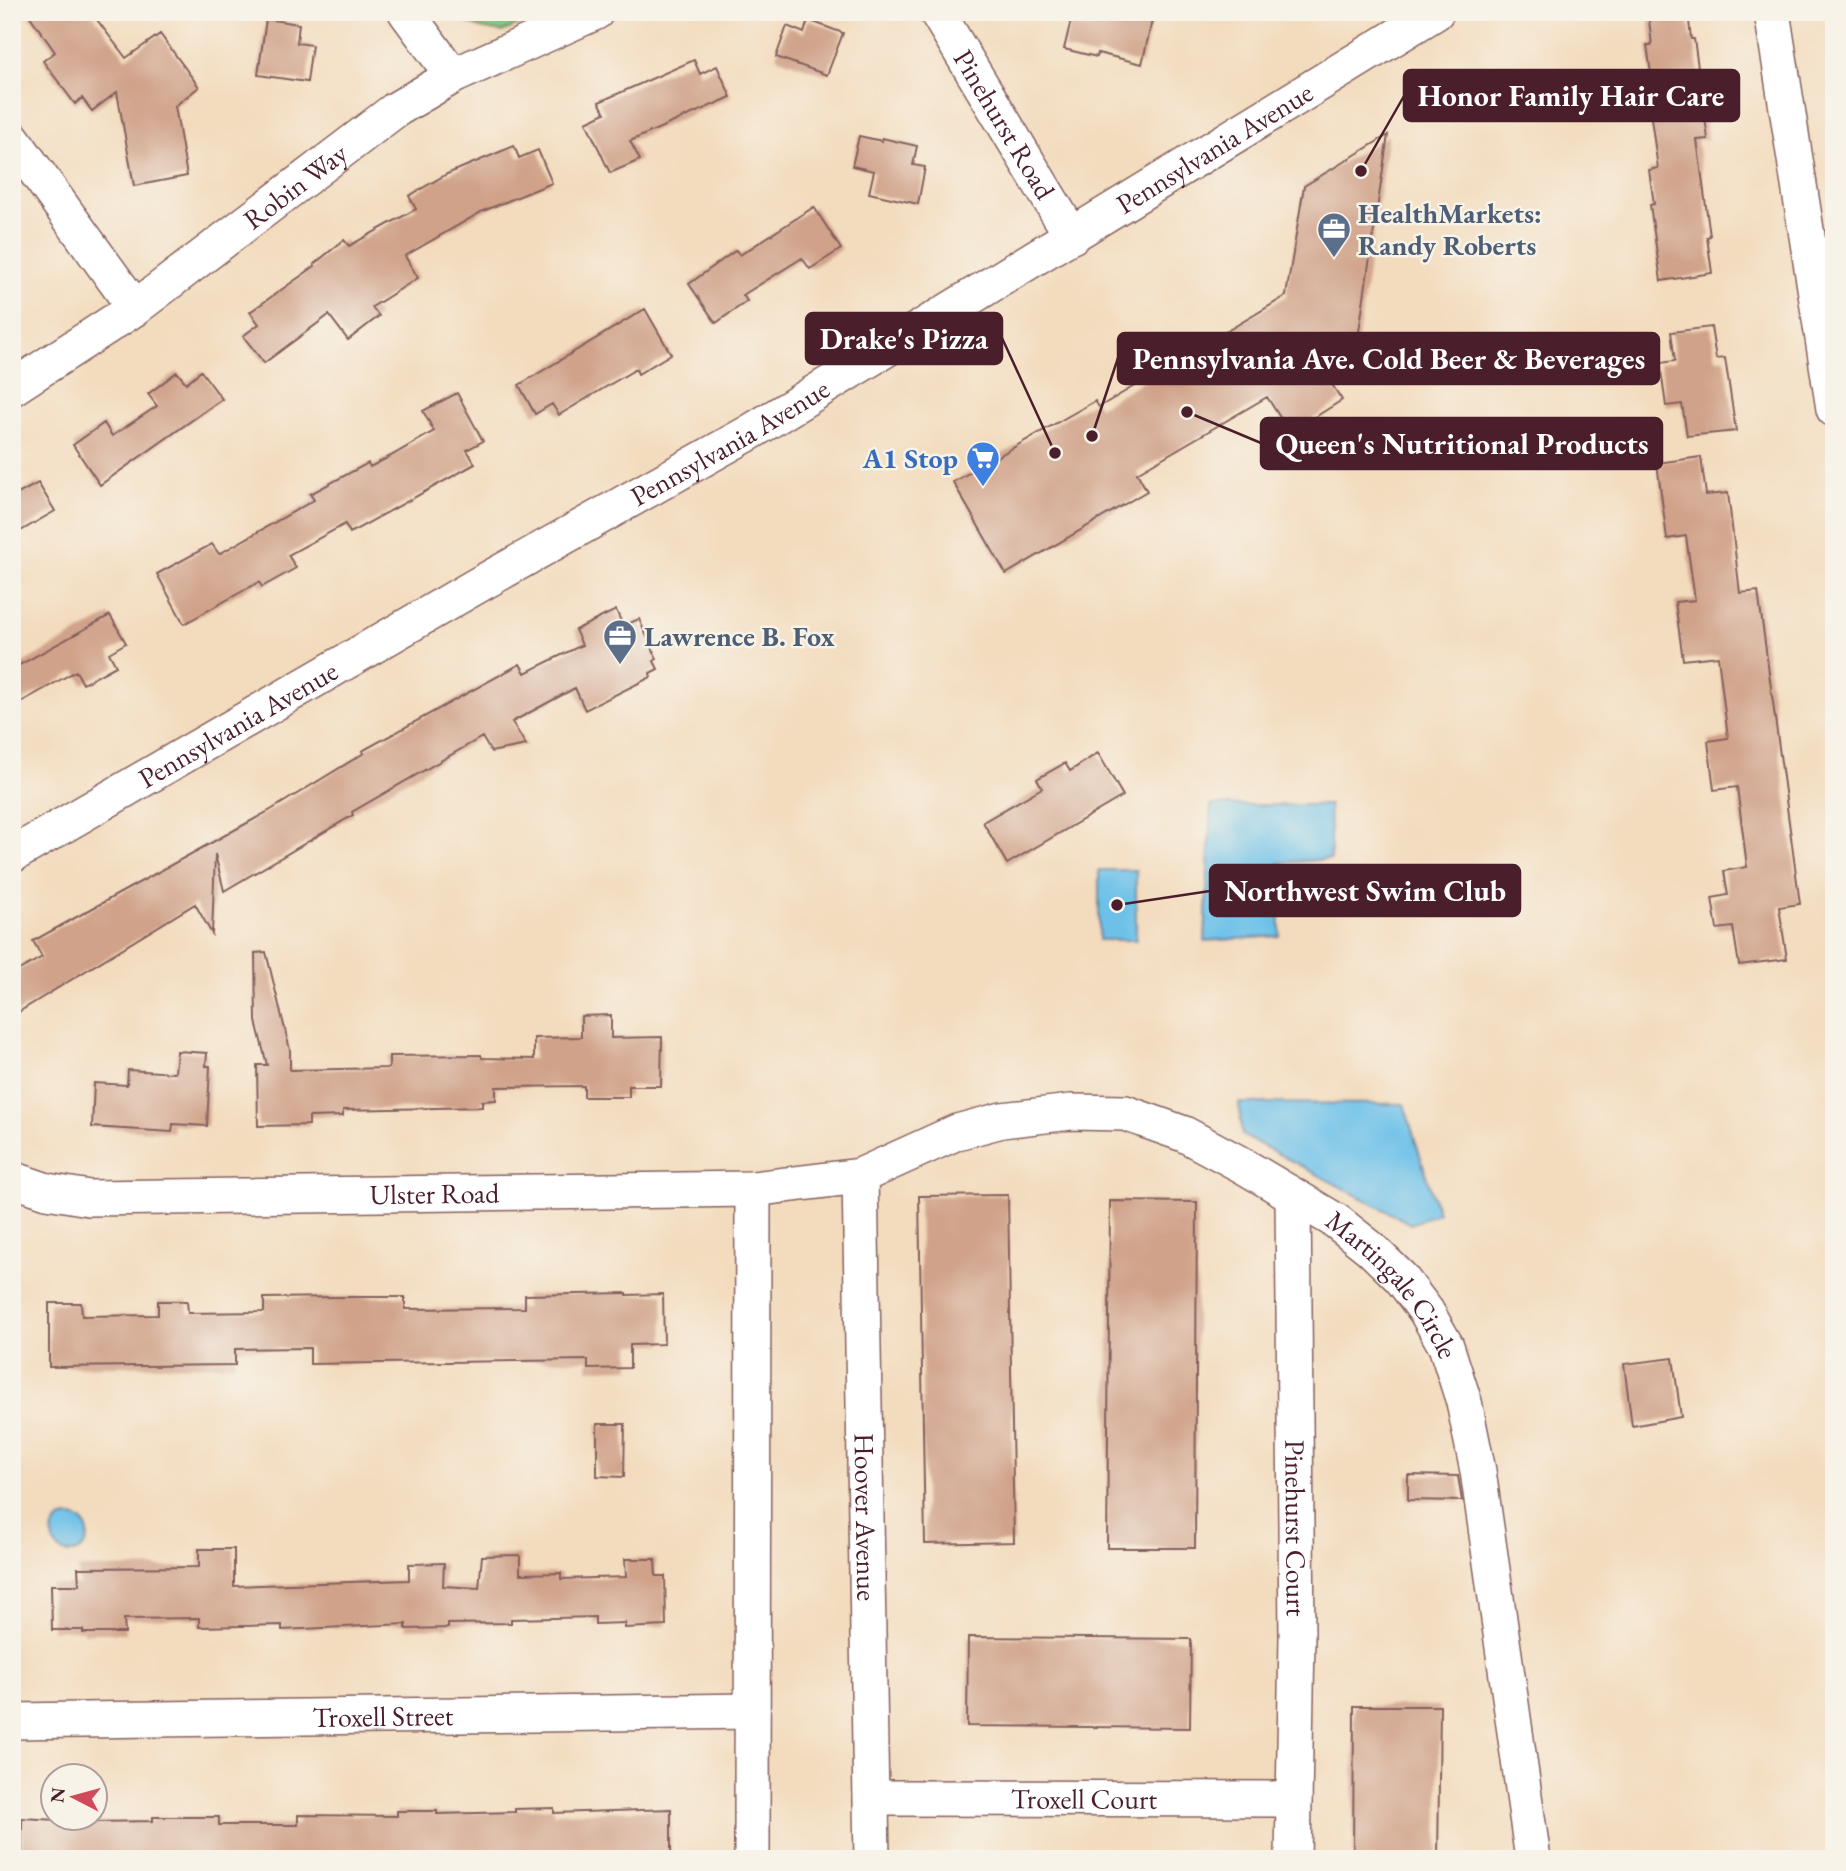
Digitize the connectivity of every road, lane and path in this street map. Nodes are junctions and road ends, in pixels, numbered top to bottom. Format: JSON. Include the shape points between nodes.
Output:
{"nodes":[{"id":1,"x":406,"y":12,"type":"edge"},
{"id":2,"x":596,"y":12,"type":"edge"},
{"id":3,"x":937,"y":12,"type":"edge"},
{"id":4,"x":1436,"y":12,"type":"edge"},
{"id":5,"x":1772,"y":12,"type":"edge"},
{"id":6,"x":453,"y":76,"type":"junction"},
{"id":7,"x":12,"y":138,"type":"edge"},
{"id":8,"x":1072,"y":236,"type":"junction"},
{"id":9,"x":135,"y":308,"type":"junction"},
{"id":10,"x":12,"y":387,"type":"edge"},
{"id":11,"x":1834,"y":410,"type":"edge"},
{"id":12,"x":12,"y":855,"type":"edge"},
{"id":13,"x":860,"y":1175,"type":"junction"},
{"id":14,"x":12,"y":1179,"type":"edge"},
{"id":15,"x":753,"y":1189,"type":"junction"},
{"id":16,"x":1293,"y":1197,"type":"junction"},
{"id":17,"x":752,"y":1711,"type":"junction"},
{"id":18,"x":12,"y":1721,"type":"edge"},
{"id":19,"x":872,"y":1798,"type":"junction"},
{"id":20,"x":1294,"y":1799,"type":"junction"},
{"id":21,"x":752,"y":1859,"type":"edge"},
{"id":22,"x":872,"y":1859,"type":"edge"},
{"id":23,"x":1293,"y":1859,"type":"edge"},
{"id":24,"x":1533,"y":1859,"type":"edge"}],
"edges":[{"from":1,"to":6,"type":"street"},
{"from":2,"to":6,"type":"street","name":"Robin Way"},
{"from":3,"to":8,"type":"street","name":"Pinehurst Road"},
{"from":4,"to":8,"type":"street","name":"Pennsylvania Avenue"},
{"from":5,"to":11,"type":"street"},
{"from":6,"to":9,"type":"street","name":"Robin Way","via":[[372,126]]},
{"from":7,"to":9,"type":"street"},
{"from":8,"to":12,"type":"street","name":"Pennsylvania Avenue","via":[[749,433]]},
{"from":9,"to":10,"type":"street","name":"Robin Way"},
{"from":13,"to":15,"type":"street","name":"Ulster Road"},
{"from":13,"to":16,"type":"street","name":"Martingale Circle","via":[[957,1132],[1002,1120],[1071,1112],[1125,1113],[1184,1134]]},
{"from":13,"to":19,"type":"street","name":"Hoover Avenue"},
{"from":14,"to":15,"type":"street","name":"Ulster Road","via":[[89,1198]]},
{"from":15,"to":17,"type":"street"},
{"from":16,"to":20,"type":"street","name":"Pinehurst Court"},
{"from":16,"to":24,"type":"street","name":"Martingale Circle","via":[[1336,1221],[1401,1278],[1446,1346],[1464,1402],[1478,1471]]},
{"from":17,"to":18,"type":"street","name":"Troxell Street"},
{"from":17,"to":21,"type":"street"},
{"from":19,"to":20,"type":"street","name":"Troxell Court"},
{"from":19,"to":22,"type":"street","name":"Hoover Avenue"},
{"from":20,"to":23,"type":"street","name":"Pinehurst Court"}]}
